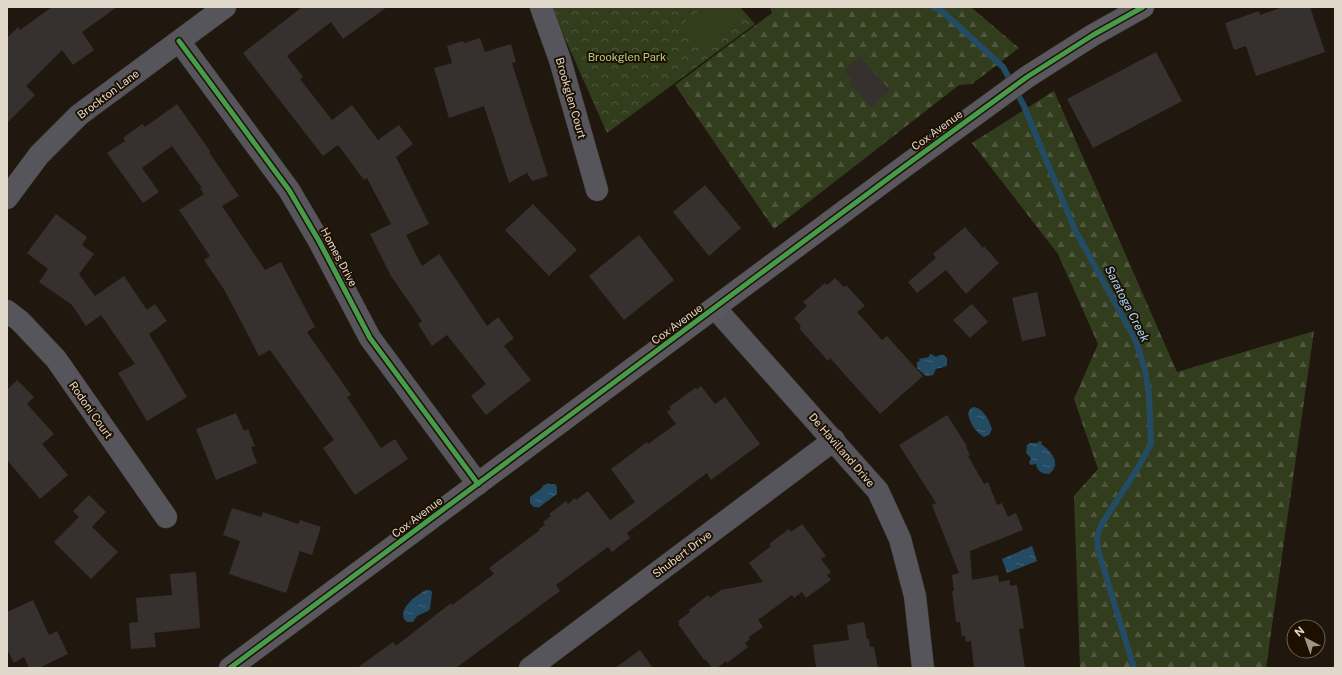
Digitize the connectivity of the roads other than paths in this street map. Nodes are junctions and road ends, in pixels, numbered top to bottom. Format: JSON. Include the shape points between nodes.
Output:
{"nodes":[{"id":1,"x":225,"y":7,"type":"edge"},
{"id":2,"x":541,"y":7,"type":"edge"},
{"id":3,"x":1139,"y":8,"type":"edge"},
{"id":4,"x":179,"y":41,"type":"junction"},
{"id":5,"x":597,"y":190,"type":"dead end"},
{"id":6,"x":7,"y":198,"type":"edge"},
{"id":7,"x":715,"y":308,"type":"junction"},
{"id":8,"x":7,"y":311,"type":"edge"},
{"id":9,"x":834,"y":440,"type":"junction"},
{"id":10,"x":478,"y":484,"type":"junction"},
{"id":11,"x":166,"y":517,"type":"dead end"},
{"id":12,"x":230,"y":668,"type":"edge"},
{"id":13,"x":530,"y":668,"type":"edge"},
{"id":14,"x":923,"y":668,"type":"edge"}],
"edges":[{"from":1,"to":4,"type":"street","name":"Brockton Lane"},
{"from":2,"to":5,"type":"street","name":"Brookglen Court","via":[[560,60]]},
{"from":3,"to":7,"type":"main road","name":"Cox Avenue","via":[[1027,77]]},
{"from":4,"to":6,"type":"street","name":"Brockton Lane","via":[[79,115],[39,155]]},
{"from":4,"to":10,"type":"street","name":"Homes Drive","via":[[289,190],[370,338]]},
{"from":7,"to":9,"type":"street","name":"De Havilland Drive"},
{"from":7,"to":10,"type":"main road","name":"Cox Avenue"},
{"from":8,"to":11,"type":"street","name":"Rodoni Court","via":[[56,359]]},
{"from":9,"to":13,"type":"street","name":"Shubert Drive"},
{"from":9,"to":14,"type":"street","name":"De Havilland Drive","via":[[878,491],[900,539],[915,596]]},
{"from":10,"to":12,"type":"main road","name":"Cox Avenue"}]}
